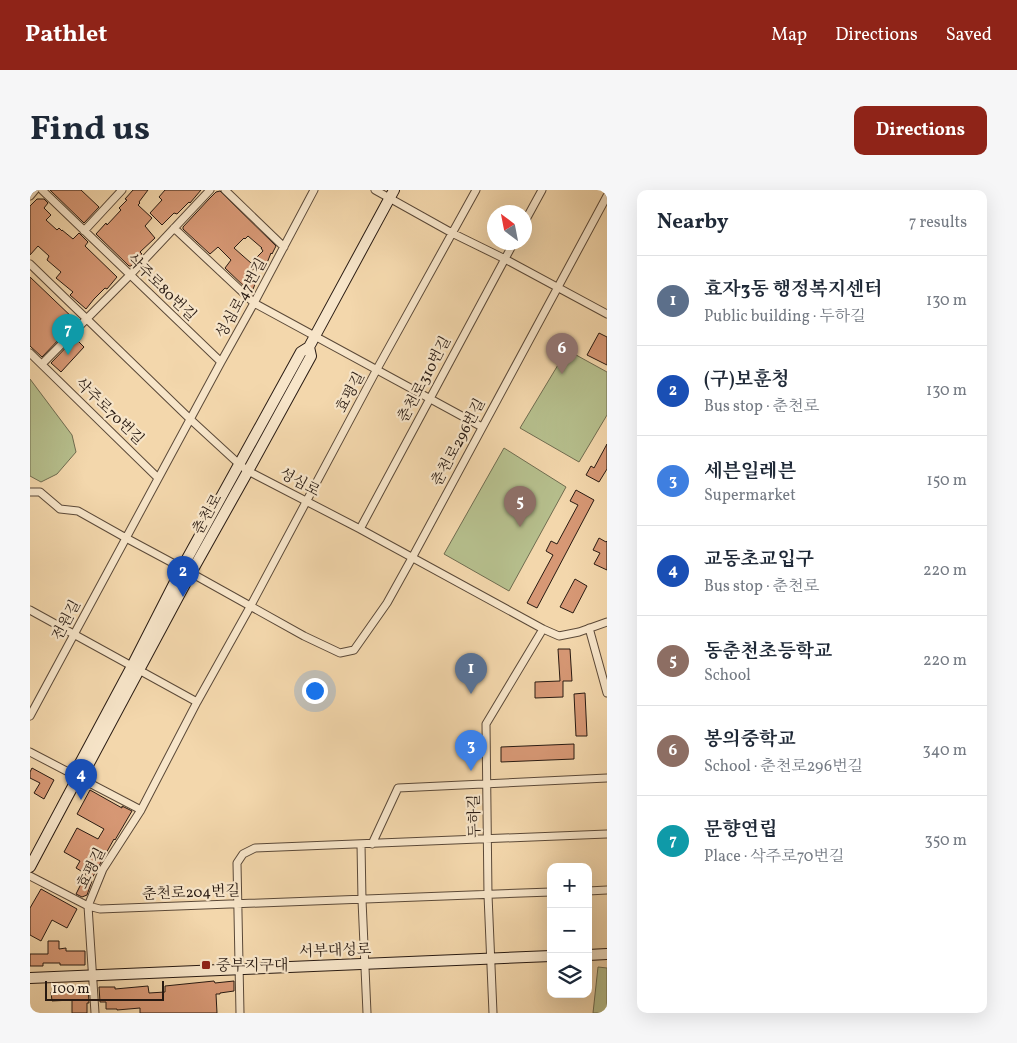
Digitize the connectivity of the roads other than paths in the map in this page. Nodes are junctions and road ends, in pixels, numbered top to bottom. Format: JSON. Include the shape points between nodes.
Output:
{"nodes":[{"id":1,"x":36,"y":190,"type":"edge"},
{"id":2,"x":42,"y":190,"type":"edge"},
{"id":3,"x":122,"y":190,"type":"edge"},
{"id":4,"x":210,"y":190,"type":"edge"},
{"id":5,"x":225,"y":190,"type":"edge"},
{"id":6,"x":314,"y":190,"type":"edge"},
{"id":7,"x":375,"y":190,"type":"edge"},
{"id":8,"x":476,"y":190,"type":"edge"},
{"id":9,"x":542,"y":190,"type":"edge"},
{"id":10,"x":392,"y":194,"type":"edge"},
{"id":11,"x":30,"y":196,"type":"edge"},
{"id":12,"x":607,"y":196,"type":"edge"},
{"id":13,"x":532,"y":208,"type":"edge"},
{"id":14,"x":174,"y":228,"type":"junction"},
{"id":15,"x":84,"y":231,"type":"junction"},
{"id":16,"x":452,"y":233,"type":"junction"},
{"id":17,"x":284,"y":247,"type":"junction"},
{"id":18,"x":510,"y":250,"type":"edge"},
{"id":19,"x":505,"y":259,"type":"junction"},
{"id":20,"x":30,"y":264,"type":"edge"},
{"id":21,"x":130,"y":275,"type":"junction"},
{"id":22,"x":558,"y":287,"type":"junction"},
{"id":23,"x":254,"y":304,"type":"junction"},
{"id":24,"x":607,"y":314,"type":"edge"},
{"id":25,"x":87,"y":319,"type":"junction"},
{"id":26,"x":315,"y":336,"type":"junction"},
{"id":27,"x":309,"y":347,"type":"junction"},
{"id":28,"x":30,"y":353,"type":"edge"},
{"id":29,"x":221,"y":362,"type":"junction"},
{"id":30,"x":42,"y":364,"type":"junction"},
{"id":31,"x":378,"y":369,"type":"junction"},
{"id":32,"x":429,"y":398,"type":"junction"},
{"id":33,"x":190,"y":418,"type":"junction"},
{"id":34,"x":482,"y":427,"type":"junction"},
{"id":35,"x":239,"y":464,"type":"junction"},
{"id":36,"x":248,"y":471,"type":"junction"},
{"id":37,"x":158,"y":478,"type":"junction"},
{"id":38,"x":30,"y":492,"type":"edge"},
{"id":39,"x":307,"y":502,"type":"junction"},
{"id":40,"x":360,"y":529,"type":"junction"},
{"id":41,"x":126,"y":538,"type":"junction"},
{"id":42,"x":412,"y":558,"type":"junction"},
{"id":43,"x":186,"y":570,"type":"junction"},
{"id":44,"x":250,"y":607,"type":"junction"},
{"id":45,"x":30,"y":610,"type":"edge"},
{"id":46,"x":607,"y":622,"type":"edge"},
{"id":47,"x":589,"y":628,"type":"junction"},
{"id":48,"x":543,"y":629,"type":"junction"},
{"id":49,"x":74,"y":634,"type":"junction"},
{"id":50,"x":136,"y":668,"type":"junction"},
{"id":51,"x":607,"y":692,"type":"edge"},
{"id":52,"x":197,"y":702,"type":"junction"},
{"id":53,"x":30,"y":716,"type":"edge"},
{"id":54,"x":30,"y":752,"type":"edge"},
{"id":55,"x":78,"y":775,"type":"junction"},
{"id":56,"x":607,"y":778,"type":"edge"},
{"id":57,"x":486,"y":783,"type":"junction"},
{"id":58,"x":141,"y":810,"type":"junction"},
{"id":59,"x":607,"y":834,"type":"edge"},
{"id":60,"x":488,"y":839,"type":"junction"},
{"id":61,"x":361,"y":844,"type":"junction"},
{"id":62,"x":372,"y":844,"type":"junction"},
{"id":63,"x":30,"y":867,"type":"edge"},
{"id":64,"x":30,"y":876,"type":"edge"},
{"id":65,"x":607,"y":890,"type":"edge"},
{"id":66,"x":592,"y":891,"type":"edge"},
{"id":67,"x":547,"y":892,"type":"edge"},
{"id":68,"x":488,"y":894,"type":"junction"},
{"id":69,"x":362,"y":900,"type":"junction"},
{"id":70,"x":238,"y":905,"type":"junction"},
{"id":71,"x":88,"y":906,"type":"junction"},
{"id":72,"x":607,"y":954,"type":"edge"},
{"id":73,"x":592,"y":955,"type":"edge"},
{"id":74,"x":547,"y":956,"type":"edge"},
{"id":75,"x":491,"y":958,"type":"junction"},
{"id":76,"x":365,"y":964,"type":"junction"},
{"id":77,"x":239,"y":968,"type":"junction"},
{"id":78,"x":92,"y":975,"type":"junction"},
{"id":79,"x":30,"y":978,"type":"edge"},
{"id":80,"x":95,"y":1013,"type":"edge"},
{"id":81,"x":240,"y":1013,"type":"edge"},
{"id":82,"x":367,"y":1013,"type":"edge"},
{"id":83,"x":493,"y":1013,"type":"edge"}],
"edges":[{"from":1,"to":11,"type":"street"},
{"from":2,"to":15,"type":"street","name":"삭주로80번길"},
{"from":3,"to":15,"type":"street"},
{"from":4,"to":14,"type":"street"},
{"from":5,"to":17,"type":"street"},
{"from":6,"to":17,"type":"street","name":"성심로47번길"},
{"from":7,"to":10,"type":"street"},
{"from":8,"to":16,"type":"street","name":"효평길"},
{"from":9,"to":13,"type":"street"},
{"from":10,"to":16,"type":"street"},
{"from":10,"to":26,"type":"street","name":"춘천로"},
{"from":12,"to":22,"type":"street","name":"춘천로296번길"},
{"from":14,"to":21,"type":"street"},
{"from":14,"to":23,"type":"street"},
{"from":15,"to":21,"type":"street","name":"삭주로80번길"},
{"from":16,"to":19,"type":"street"},
{"from":16,"to":31,"type":"street","name":"효평길"},
{"from":17,"to":23,"type":"street","name":"성심로47번길"},
{"from":18,"to":19,"type":"street","name":"춘천로310번길"},
{"from":19,"to":22,"type":"street"},
{"from":19,"to":32,"type":"street","name":"춘천로310번길"},
{"from":20,"to":25,"type":"street","name":"성심로"},
{"from":21,"to":25,"type":"street"},
{"from":21,"to":29,"type":"street","name":"삭주로80번길"},
{"from":22,"to":24,"type":"street"},
{"from":22,"to":34,"type":"street","name":"춘천로296번길"},
{"from":23,"to":26,"type":"street"},
{"from":23,"to":29,"type":"street","name":"성심로47번길"},
{"from":25,"to":30,"type":"street"},
{"from":25,"to":33,"type":"street","name":"성심로"},
{"from":26,"to":27,"type":"street","name":"춘천로"},
{"from":26,"to":31,"type":"street"},
{"from":27,"to":35,"type":"street","name":"춘천로","via":[[301,352]]},
{"from":27,"to":36,"type":"street","name":"춘천로","via":[[311,356]]},
{"from":28,"to":30,"type":"street","name":"삭주로70번길"},
{"from":29,"to":33,"type":"street","name":"성심로47번길"},
{"from":30,"to":37,"type":"street","name":"삭주로70번길"},
{"from":31,"to":32,"type":"street"},
{"from":31,"to":39,"type":"street","name":"효평길"},
{"from":32,"to":34,"type":"street"},
{"from":32,"to":40,"type":"street","name":"춘천로310번길"},
{"from":33,"to":35,"type":"street","name":"성심로"},
{"from":33,"to":37,"type":"street","name":"전원길"},
{"from":34,"to":42,"type":"street","name":"춘천로296번길"},
{"from":35,"to":36,"type":"street","name":"성심로"},
{"from":35,"to":43,"type":"street","name":"춘천로"},
{"from":36,"to":39,"type":"street","name":"성심로"},
{"from":36,"to":43,"type":"street","name":"춘천로"},
{"from":37,"to":41,"type":"street","name":"전원길"},
{"from":38,"to":41,"type":"street","via":[[40,492],[60,508],[78,511]]},
{"from":39,"to":40,"type":"street","name":"성심로"},
{"from":39,"to":44,"type":"street","name":"효평길"},
{"from":40,"to":42,"type":"street","name":"성심로"},
{"from":41,"to":43,"type":"street"},
{"from":41,"to":49,"type":"street","name":"전원길"},
{"from":42,"to":44,"type":"street","name":"춘천로296번길","via":[[354,650],[340,653]]},
{"from":42,"to":48,"type":"street","name":"성심로"},
{"from":43,"to":44,"type":"street"},
{"from":43,"to":50,"type":"street","name":"춘천로"},
{"from":44,"to":52,"type":"street","name":"효평길"},
{"from":45,"to":49,"type":"street"},
{"from":46,"to":47,"type":"street","name":"성심로"},
{"from":47,"to":48,"type":"street","name":"성심로","via":[[560,636]]},
{"from":47,"to":51,"type":"street"},
{"from":48,"to":57,"type":"street","name":"두하길","via":[[486,724]]},
{"from":49,"to":50,"type":"street"},
{"from":49,"to":53,"type":"street","name":"전원길"},
{"from":50,"to":52,"type":"street"},
{"from":50,"to":55,"type":"street","name":"춘천로","via":[[79,765]]},
{"from":52,"to":58,"type":"street","name":"효평길"},
{"from":54,"to":55,"type":"street"},
{"from":55,"to":58,"type":"street"},
{"from":55,"to":63,"type":"street","name":"춘천로"},
{"from":56,"to":57,"type":"street"},
{"from":57,"to":60,"type":"street","name":"두하길"},
{"from":57,"to":62,"type":"street","via":[[398,788]]},
{"from":58,"to":71,"type":"street","name":"효평길","via":[[103,870]]},
{"from":59,"to":60,"type":"street"},
{"from":60,"to":62,"type":"street"},
{"from":60,"to":68,"type":"street","name":"두하길"},
{"from":61,"to":62,"type":"street"},
{"from":61,"to":69,"type":"street"},
{"from":61,"to":70,"type":"street","via":[[255,848],[243,854],[237,863]]},
{"from":64,"to":71,"type":"street","name":"춘천로204번길"},
{"from":65,"to":66,"type":"street"},
{"from":67,"to":68,"type":"street","name":"춘천로204번길"},
{"from":68,"to":69,"type":"street","name":"춘천로204번길"},
{"from":68,"to":75,"type":"street","name":"두하길"},
{"from":69,"to":70,"type":"street","name":"춘천로204번길"},
{"from":69,"to":76,"type":"street"},
{"from":70,"to":71,"type":"street","name":"춘천로204번길","via":[[100,910]]},
{"from":70,"to":77,"type":"street"},
{"from":71,"to":78,"type":"street","name":"효평길"},
{"from":72,"to":73,"type":"street"},
{"from":74,"to":75,"type":"street","name":"서부대성로"},
{"from":75,"to":76,"type":"street","name":"서부대성로"},
{"from":75,"to":83,"type":"street","name":"두하길"},
{"from":76,"to":77,"type":"street","name":"서부대성로"},
{"from":76,"to":82,"type":"street"},
{"from":77,"to":78,"type":"street","name":"서부대성로"},
{"from":77,"to":81,"type":"street"},
{"from":78,"to":79,"type":"street","name":"서부대성로"},
{"from":78,"to":80,"type":"street","name":"효평길"}]}
